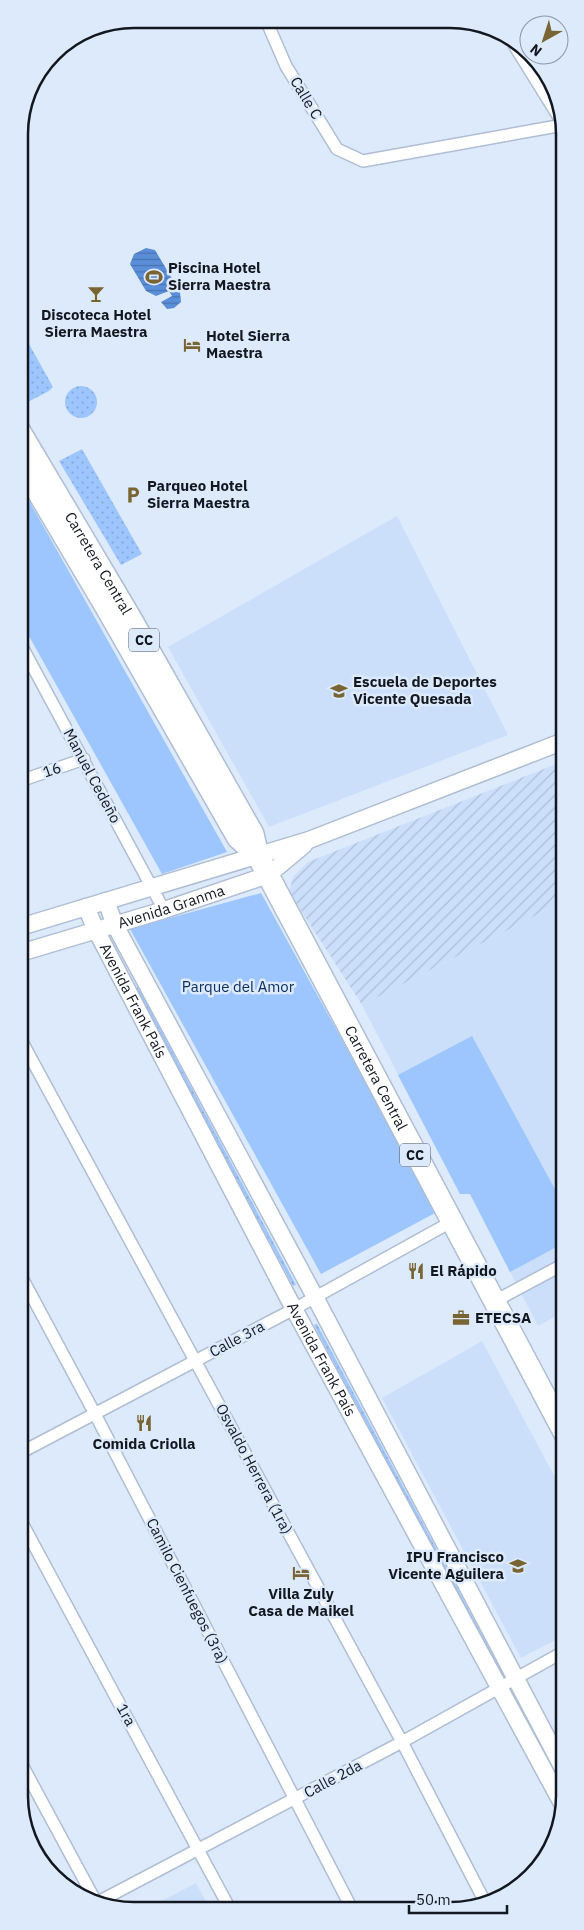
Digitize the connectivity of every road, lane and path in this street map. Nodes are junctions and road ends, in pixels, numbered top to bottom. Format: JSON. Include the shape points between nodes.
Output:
{"nodes":[{"id":1,"x":269,"y":28,"type":"edge"},
{"id":2,"x":526,"y":58,"type":"edge"},
{"id":3,"x":551,"y":101,"type":"edge"},
{"id":4,"x":556,"y":126,"type":"edge"},
{"id":5,"x":28,"y":455,"type":"edge"},
{"id":6,"x":28,"y":668,"type":"edge"},
{"id":7,"x":556,"y":744,"type":"edge"},
{"id":8,"x":84,"y":759,"type":"junction"},
{"id":9,"x":28,"y":777,"type":"edge"},
{"id":10,"x":309,"y":840,"type":"junction"},
{"id":11,"x":258,"y":856,"type":"junction"},
{"id":12,"x":268,"y":875,"type":"junction"},
{"id":13,"x":152,"y":888,"type":"junction"},
{"id":14,"x":106,"y":901,"type":"junction"},
{"id":15,"x":86,"y":907,"type":"junction"},
{"id":16,"x":164,"y":910,"type":"junction"},
{"id":17,"x":115,"y":924,"type":"junction"},
{"id":18,"x":28,"y":925,"type":"edge"},
{"id":19,"x":96,"y":930,"type":"junction"},
{"id":20,"x":28,"y":951,"type":"edge"},
{"id":21,"x":28,"y":1053,"type":"edge"},
{"id":22,"x":451,"y":1222,"type":"junction"},
{"id":23,"x":556,"y":1268,"type":"edge"},
{"id":24,"x":28,"y":1289,"type":"edge"},
{"id":25,"x":315,"y":1297,"type":"junction"},
{"id":26,"x":496,"y":1301,"type":"junction"},
{"id":27,"x":294,"y":1309,"type":"junction"},
{"id":28,"x":196,"y":1361,"type":"junction"},
{"id":29,"x":95,"y":1414,"type":"junction"},
{"id":30,"x":556,"y":1417,"type":"edge"},
{"id":31,"x":28,"y":1449,"type":"edge"},
{"id":32,"x":28,"y":1536,"type":"edge"},
{"id":33,"x":556,"y":1656,"type":"edge"},
{"id":34,"x":516,"y":1678,"type":"junction"},
{"id":35,"x":500,"y":1688,"type":"junction"},
{"id":36,"x":402,"y":1742,"type":"junction"},
{"id":37,"x":556,"y":1755,"type":"edge"},
{"id":38,"x":28,"y":1776,"type":"edge"},
{"id":39,"x":556,"y":1792,"type":"edge"},
{"id":40,"x":294,"y":1799,"type":"junction"},
{"id":41,"x":199,"y":1850,"type":"junction"},
{"id":42,"x":92,"y":1894,"type":"edge"},
{"id":43,"x":103,"y":1898,"type":"edge"},
{"id":44,"x":483,"y":1898,"type":"edge"},
{"id":45,"x":226,"y":1902,"type":"edge"},
{"id":46,"x":348,"y":1902,"type":"edge"}],
"edges":[{"from":1,"to":4,"type":"street","name":"Calle C","via":[[286,66],[337,149],[363,161]]},
{"from":2,"to":3,"type":"main road"},
{"from":5,"to":11,"type":"highway","name":"Carretera Central","number":"CC","via":[[130,616],[253,834]]},
{"from":6,"to":8,"type":"street","name":"Manuel Cedeño"},
{"from":7,"to":10,"type":"main road","name":"Avenida Granma"},
{"from":8,"to":9,"type":"street","name":"16"},
{"from":8,"to":13,"type":"street","name":"Manuel Cedeño"},
{"from":10,"to":11,"type":"main road","name":"Avenida Granma"},
{"from":10,"to":12,"type":"main road","name":"Avenida Granma"},
{"from":11,"to":12,"type":"highway","name":"Carretera Central","number":"CC"},
{"from":11,"to":13,"type":"main road","name":"Avenida Granma"},
{"from":12,"to":16,"type":"main road","name":"Avenida Granma"},
{"from":12,"to":22,"type":"highway","name":"Carretera Central","number":"CC"},
{"from":13,"to":14,"type":"main road","name":"Avenida Granma"},
{"from":13,"to":16,"type":"street","name":"Manuel Cedeño"},
{"from":14,"to":15,"type":"main road","name":"Avenida Granma"},
{"from":14,"to":17,"type":"main road","name":"Avenida Frank País"},
{"from":15,"to":18,"type":"main road","name":"Avenida Granma"},
{"from":15,"to":19,"type":"main road","name":"Avenida Frank País"},
{"from":16,"to":17,"type":"main road","name":"Avenida Granma"},
{"from":17,"to":19,"type":"main road","name":"Avenida Granma"},
{"from":17,"to":25,"type":"main road","name":"Avenida Frank País"},
{"from":19,"to":20,"type":"main road","name":"Avenida Granma"},
{"from":19,"to":27,"type":"main road","name":"Avenida Frank País"},
{"from":21,"to":28,"type":"street","name":"Osvaldo Herrera (1ra)"},
{"from":22,"to":25,"type":"street","name":"Calle 3ra"},
{"from":22,"to":26,"type":"highway","name":"Carretera Central","number":"CC"},
{"from":23,"to":26,"type":"street"},
{"from":24,"to":29,"type":"street","name":"Camilo Cienfuegos (3ra)"},
{"from":25,"to":27,"type":"street","name":"Calle 3ra"},
{"from":25,"to":34,"type":"main road","name":"Avenida Frank País"},
{"from":26,"to":30,"type":"highway","name":"Carretera Central","number":"CC"},
{"from":27,"to":28,"type":"street","name":"Calle 3ra"},
{"from":27,"to":35,"type":"main road","name":"Avenida Frank País"},
{"from":28,"to":29,"type":"street","name":"Calle 3ra"},
{"from":28,"to":36,"type":"street","name":"Osvaldo Herrera (1ra)"},
{"from":29,"to":31,"type":"street","name":"Calle 3ra"},
{"from":29,"to":40,"type":"street","name":"Camilo Cienfuegos (3ra)"},
{"from":32,"to":41,"type":"street","name":"1ra"},
{"from":33,"to":34,"type":"street","name":"Calle 2da"},
{"from":34,"to":35,"type":"street","name":"Calle 2da"},
{"from":34,"to":37,"type":"main road","name":"Avenida Frank País"},
{"from":35,"to":36,"type":"street","name":"Calle 2da"},
{"from":35,"to":39,"type":"main road","name":"Avenida Frank País"},
{"from":36,"to":40,"type":"street","name":"Calle 2da"},
{"from":36,"to":44,"type":"street","name":"Osvaldo Herrera (1ra)"},
{"from":38,"to":42,"type":"street"},
{"from":40,"to":41,"type":"street","name":"Calle 2da"},
{"from":40,"to":46,"type":"street","name":"Camilo Cienfuegos (3ra)"},
{"from":41,"to":43,"type":"street","name":"Calle 2da"},
{"from":41,"to":45,"type":"street","name":"1ra"}]}
